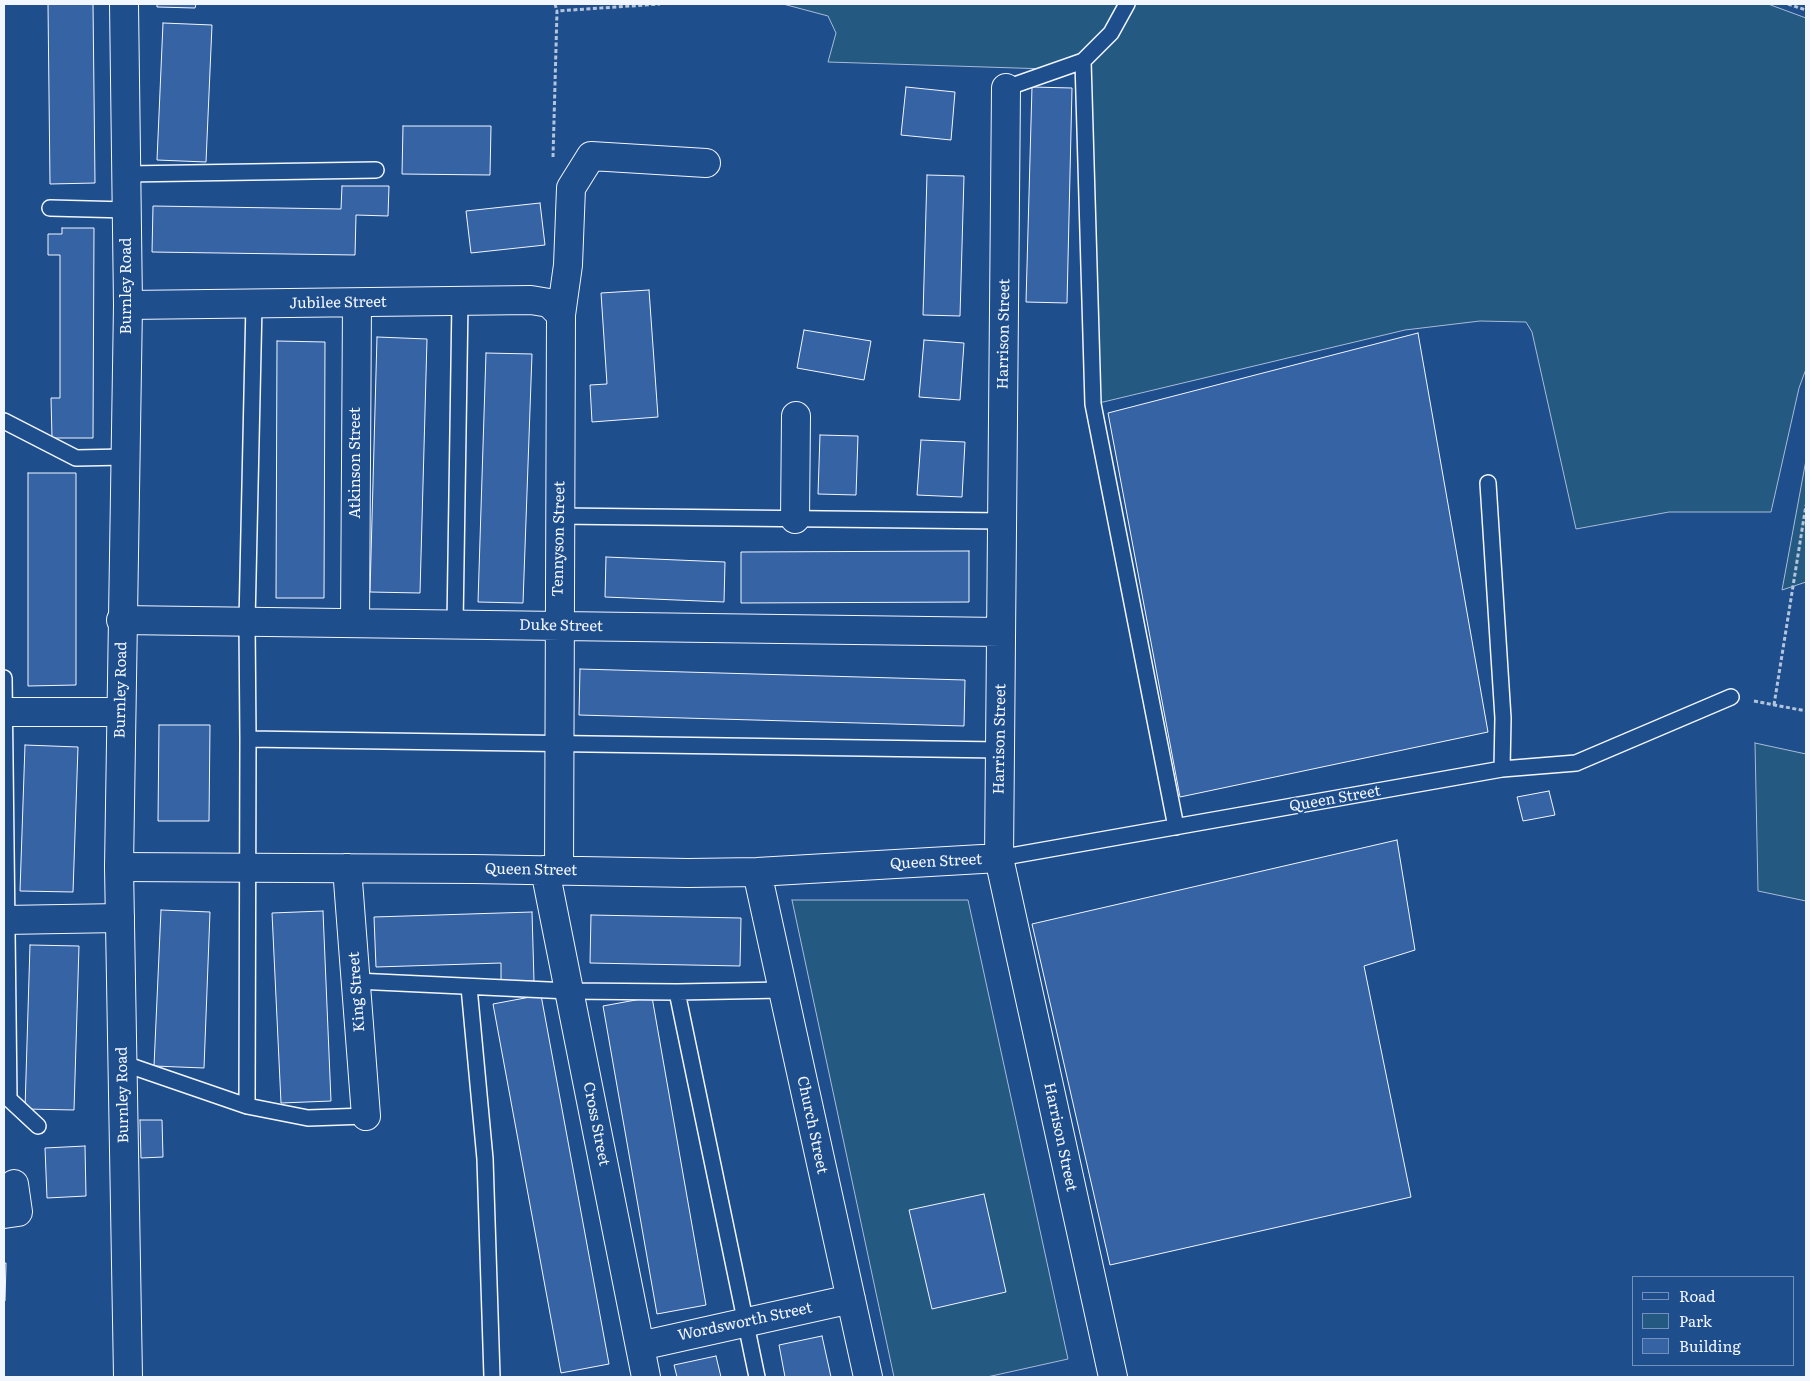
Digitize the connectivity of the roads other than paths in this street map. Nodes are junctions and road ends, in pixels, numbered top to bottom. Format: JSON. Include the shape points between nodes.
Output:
{"nodes":[{"id":1,"x":124,"y":4,"type":"edge"},
{"id":2,"x":1127,"y":4,"type":"edge"},
{"id":3,"x":1083,"y":61,"type":"junction"},
{"id":4,"x":1006,"y":88,"type":"joint"},
{"id":5,"x":706,"y":163,"type":"dead end"},
{"id":6,"x":376,"y":170,"type":"dead end"},
{"id":7,"x":127,"y":174,"type":"junction"},
{"id":8,"x":50,"y":208,"type":"dead end"},
{"id":9,"x":127,"y":210,"type":"junction"},
{"id":10,"x":460,"y":301,"type":"junction"},
{"id":11,"x":357,"y":302,"type":"junction"},
{"id":12,"x":254,"y":304,"type":"junction"},
{"id":13,"x":128,"y":306,"type":"junction"},
{"id":14,"x":555,"y":309,"type":"junction"},
{"id":15,"x":796,"y":416,"type":"dead end"},
{"id":16,"x":4,"y":421,"type":"edge"},
{"id":17,"x":125,"y":457,"type":"junction"},
{"id":18,"x":1488,"y":483,"type":"dead end"},
{"id":19,"x":559,"y":516,"type":"junction"},
{"id":20,"x":796,"y":519,"type":"junction"},
{"id":21,"x":1002,"y":521,"type":"junction"},
{"id":22,"x":121,"y":620,"type":"junction"},
{"id":23,"x":247,"y":622,"type":"junction"},
{"id":24,"x":355,"y":623,"type":"junction"},
{"id":25,"x":455,"y":625,"type":"junction"},
{"id":26,"x":558,"y":626,"type":"junction"},
{"id":27,"x":1001,"y":632,"type":"junction"},
{"id":28,"x":4,"y":678,"type":"edge"},
{"id":29,"x":1731,"y":697,"type":"road end"},
{"id":30,"x":4,"y":712,"type":"edge"},
{"id":31,"x":120,"y":712,"type":"junction"},
{"id":32,"x":248,"y":739,"type":"junction"},
{"id":33,"x":558,"y":745,"type":"junction"},
{"id":34,"x":1000,"y":750,"type":"junction"},
{"id":35,"x":1502,"y":769,"type":"junction"},
{"id":36,"x":4,"y":814,"type":"edge"},
{"id":37,"x":1176,"y":827,"type":"junction"},
{"id":38,"x":999,"y":858,"type":"junction"},
{"id":39,"x":119,"y":867,"type":"junction"},
{"id":40,"x":247,"y":867,"type":"junction"},
{"id":41,"x":347,"y":868,"type":"junction"},
{"id":42,"x":552,"y":870,"type":"junction"},
{"id":43,"x":757,"y":872,"type":"junction"},
{"id":44,"x":120,"y":918,"type":"junction"},
{"id":45,"x":5,"y":920,"type":"edge"},
{"id":46,"x":356,"y":981,"type":"junction"},
{"id":47,"x":469,"y":987,"type":"junction"},
{"id":48,"x":783,"y":990,"type":"junction"},
{"id":49,"x":569,"y":991,"type":"junction"},
{"id":50,"x":677,"y":992,"type":"junction"},
{"id":51,"x":122,"y":1063,"type":"junction"},
{"id":52,"x":248,"y":1106,"type":"junction"},
{"id":53,"x":366,"y":1116,"type":"joint"},
{"id":54,"x":38,"y":1126,"type":"dead end"},
{"id":55,"x":14,"y":1184,"type":"dead end"},
{"id":56,"x":15,"y":1219,"type":"edge"},
{"id":57,"x":851,"y":1299,"type":"junction"},
{"id":58,"x":745,"y":1322,"type":"junction"},
{"id":59,"x":640,"y":1346,"type":"junction"},
{"id":60,"x":128,"y":1377,"type":"edge"},
{"id":61,"x":492,"y":1377,"type":"edge"},
{"id":62,"x":646,"y":1377,"type":"edge"},
{"id":63,"x":757,"y":1377,"type":"edge"},
{"id":64,"x":868,"y":1377,"type":"edge"},
{"id":65,"x":1113,"y":1377,"type":"edge"}],
"edges":[{"from":1,"to":7,"type":"street","name":"Burnley Road"},
{"from":2,"to":3,"type":"lane","via":[[1110,33]]},
{"from":3,"to":4,"type":"lane"},
{"from":3,"to":37,"type":"lane","via":[[1093,404]]},
{"from":4,"to":21,"type":"street","name":"Harrison Street"},
{"from":5,"to":14,"type":"street","name":"Tennyson Street","via":[[590,156],[571,188],[568,265]]},
{"from":6,"to":7,"type":"lane"},
{"from":7,"to":9,"type":"street","name":"Burnley Road"},
{"from":8,"to":9,"type":"lane"},
{"from":9,"to":13,"type":"street","name":"Burnley Road"},
{"from":10,"to":11,"type":"street","name":"Jubilee Street"},
{"from":10,"to":14,"type":"street","name":"Jubilee Street","via":[[530,300]]},
{"from":10,"to":25,"type":"lane"},
{"from":11,"to":12,"type":"street","name":"Jubilee Street"},
{"from":11,"to":24,"type":"street","name":"Atkinson Street"},
{"from":12,"to":13,"type":"street","name":"Jubilee Street"},
{"from":12,"to":23,"type":"lane"},
{"from":13,"to":17,"type":"street","name":"Burnley Road"},
{"from":14,"to":19,"type":"street","name":"Tennyson Street"},
{"from":15,"to":20,"type":"street"},
{"from":16,"to":17,"type":"lane","via":[[76,458]]},
{"from":17,"to":22,"type":"street","name":"Burnley Road"},
{"from":18,"to":35,"type":"lane","via":[[1503,718]]},
{"from":19,"to":20,"type":"lane"},
{"from":19,"to":26,"type":"street","name":"Tennyson Street"},
{"from":20,"to":21,"type":"lane"},
{"from":21,"to":27,"type":"street","name":"Harrison Street"},
{"from":22,"to":23,"type":"street","name":"Duke Street"},
{"from":22,"to":31,"type":"street","name":"Burnley Road"},
{"from":23,"to":24,"type":"street","name":"Duke Street"},
{"from":23,"to":32,"type":"lane"},
{"from":24,"to":25,"type":"street","name":"Duke Street"},
{"from":25,"to":26,"type":"street","name":"Duke Street"},
{"from":26,"to":27,"type":"street","name":"Duke Street"},
{"from":26,"to":33,"type":"street","name":"Tennyson Street"},
{"from":27,"to":34,"type":"street","name":"Harrison Street"},
{"from":28,"to":30,"type":"lane"},
{"from":29,"to":35,"type":"lane","name":"Queen Street","via":[[1576,762]]},
{"from":30,"to":31,"type":"street"},
{"from":30,"to":36,"type":"lane"},
{"from":31,"to":39,"type":"street","name":"Burnley Road"},
{"from":32,"to":33,"type":"lane"},
{"from":32,"to":40,"type":"lane"},
{"from":33,"to":34,"type":"lane"},
{"from":33,"to":42,"type":"street","name":"Tennyson Street"},
{"from":34,"to":38,"type":"street","name":"Harrison Street"},
{"from":35,"to":37,"type":"lane","name":"Queen Street"},
{"from":36,"to":45,"type":"lane"},
{"from":37,"to":38,"type":"lane","name":"Queen Street"},
{"from":38,"to":43,"type":"street","name":"Queen Street"},
{"from":38,"to":65,"type":"street","name":"Harrison Street"},
{"from":39,"to":40,"type":"street","name":"Queen Street"},
{"from":39,"to":44,"type":"street","name":"Burnley Road"},
{"from":40,"to":41,"type":"street","name":"Queen Street"},
{"from":40,"to":52,"type":"lane"},
{"from":41,"to":42,"type":"street","name":"Queen Street"},
{"from":41,"to":46,"type":"street","name":"King Street"},
{"from":42,"to":43,"type":"street","name":"Queen Street"},
{"from":42,"to":49,"type":"street","name":"Cross Street"},
{"from":43,"to":48,"type":"street","name":"Church Street"},
{"from":44,"to":45,"type":"street"},
{"from":44,"to":51,"type":"street","name":"Burnley Road"},
{"from":45,"to":54,"type":"lane","via":[[9,1099]]},
{"from":46,"to":47,"type":"lane"},
{"from":46,"to":53,"type":"street","name":"King Street"},
{"from":47,"to":49,"type":"lane"},
{"from":47,"to":61,"type":"lane","via":[[485,1159]]},
{"from":48,"to":50,"type":"lane"},
{"from":48,"to":57,"type":"street","name":"Church Street"},
{"from":49,"to":50,"type":"lane"},
{"from":49,"to":59,"type":"street","name":"Cross Street"},
{"from":50,"to":58,"type":"lane"},
{"from":51,"to":52,"type":"lane"},
{"from":51,"to":60,"type":"street","name":"Burnley Road"},
{"from":52,"to":53,"type":"lane","via":[[308,1118]]},
{"from":55,"to":56,"type":"street"},
{"from":57,"to":58,"type":"street","name":"Wordsworth Street"},
{"from":57,"to":64,"type":"street","name":"Church Street"},
{"from":58,"to":59,"type":"street","name":"Wordsworth Street"},
{"from":58,"to":63,"type":"lane"},
{"from":59,"to":62,"type":"street","name":"Cross Street"}]}
